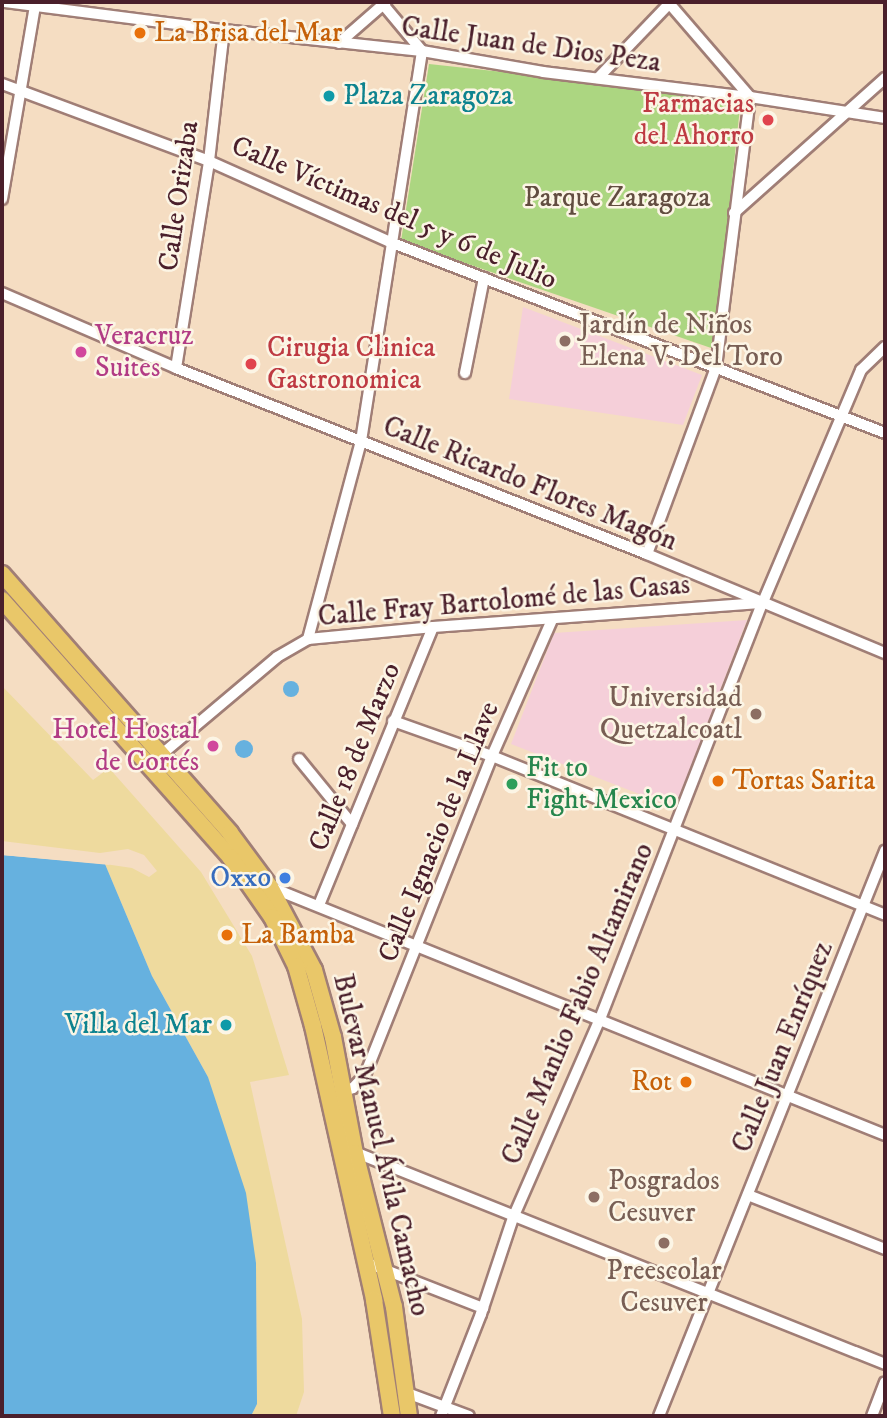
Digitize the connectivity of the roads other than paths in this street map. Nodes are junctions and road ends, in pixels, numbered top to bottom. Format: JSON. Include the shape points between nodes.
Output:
{"nodes":[{"id":1,"x":4,"y":2,"type":"edge"},
{"id":2,"x":78,"y":2,"type":"edge"},
{"id":3,"x":669,"y":2,"type":"edge"},
{"id":4,"x":384,"y":3,"type":"edge"},
{"id":5,"x":35,"y":5,"type":"junction"},
{"id":6,"x":68,"y":10,"type":"junction"},
{"id":7,"x":224,"y":30,"type":"junction"},
{"id":8,"x":339,"y":43,"type":"junction"},
{"id":9,"x":422,"y":51,"type":"junction"},
{"id":10,"x":885,"y":78,"type":"edge"},
{"id":11,"x":598,"y":79,"type":"junction"},
{"id":12,"x":2,"y":84,"type":"edge"},
{"id":13,"x":21,"y":92,"type":"junction"},
{"id":14,"x":750,"y":97,"type":"junction"},
{"id":15,"x":847,"y":112,"type":"junction"},
{"id":16,"x":885,"y":118,"type":"edge"},
{"id":17,"x":209,"y":161,"type":"junction"},
{"id":18,"x":2,"y":199,"type":"edge"},
{"id":19,"x":734,"y":213,"type":"junction"},
{"id":20,"x":390,"y":243,"type":"junction"},
{"id":21,"x":484,"y":278,"type":"junction"},
{"id":22,"x":2,"y":293,"type":"edge"},
{"id":23,"x":885,"y":347,"type":"edge"},
{"id":24,"x":716,"y":367,"type":"junction"},
{"id":25,"x":176,"y":368,"type":"junction"},
{"id":26,"x":465,"y":373,"type":"dead end"},
{"id":27,"x":842,"y":416,"type":"junction"},
{"id":28,"x":885,"y":433,"type":"edge"},
{"id":29,"x":361,"y":441,"type":"junction"},
{"id":30,"x":646,"y":554,"type":"junction"},
{"id":31,"x":2,"y":574,"type":"edge"},
{"id":32,"x":2,"y":600,"type":"edge"},
{"id":33,"x":763,"y":602,"type":"junction"},
{"id":34,"x":552,"y":620,"type":"junction"},
{"id":35,"x":433,"y":626,"type":"junction"},
{"id":36,"x":308,"y":639,"type":"junction"},
{"id":37,"x":885,"y":653,"type":"edge"},
{"id":38,"x":393,"y":721,"type":"junction"},
{"id":39,"x":162,"y":754,"type":"junction"},
{"id":40,"x":492,"y":756,"type":"junction"},
{"id":41,"x":299,"y":759,"type":"dead end"},
{"id":42,"x":352,"y":824,"type":"junction"},
{"id":43,"x":675,"y":832,"type":"junction"},
{"id":44,"x":885,"y":851,"type":"edge"},
{"id":45,"x":270,"y":887,"type":"junction"},
{"id":46,"x":319,"y":905,"type":"junction"},
{"id":47,"x":864,"y":906,"type":"junction"},
{"id":48,"x":885,"y":915,"type":"edge"},
{"id":49,"x":416,"y":945,"type":"junction"},
{"id":50,"x":600,"y":1019,"type":"junction"},
{"id":51,"x":344,"y":1091,"type":"junction"},
{"id":52,"x":788,"y":1096,"type":"junction"},
{"id":53,"x":885,"y":1135,"type":"edge"},
{"id":54,"x":340,"y":1146,"type":"junction"},
{"id":55,"x":355,"y":1153,"type":"junction"},
{"id":56,"x":748,"y":1195,"type":"junction"},
{"id":57,"x":513,"y":1218,"type":"junction"},
{"id":58,"x":885,"y":1249,"type":"edge"},
{"id":59,"x":365,"y":1262,"type":"junction"},
{"id":60,"x":384,"y":1269,"type":"junction"},
{"id":61,"x":708,"y":1295,"type":"junction"},
{"id":62,"x":483,"y":1308,"type":"junction"},
{"id":63,"x":885,"y":1364,"type":"edge"},
{"id":64,"x":885,"y":1382,"type":"edge"},
{"id":65,"x":408,"y":1393,"type":"junction"},
{"id":66,"x":443,"y":1411,"type":"edge"},
{"id":67,"x":392,"y":1416,"type":"edge"},
{"id":68,"x":409,"y":1416,"type":"edge"},
{"id":69,"x":469,"y":1416,"type":"edge"},
{"id":70,"x":659,"y":1416,"type":"edge"},
{"id":71,"x":872,"y":1416,"type":"edge"}],
"edges":[{"from":1,"to":5,"type":"street","name":"Calle Juan de Dios Peza"},
{"from":2,"to":6,"type":"street"},
{"from":3,"to":11,"type":"street"},
{"from":3,"to":14,"type":"street"},
{"from":4,"to":8,"type":"street"},
{"from":4,"to":9,"type":"street"},
{"from":5,"to":6,"type":"street","name":"Calle Juan de Dios Peza"},
{"from":5,"to":13,"type":"street"},
{"from":6,"to":7,"type":"street","name":"Calle Juan de Dios Peza"},
{"from":7,"to":8,"type":"street","name":"Calle Juan de Dios Peza"},
{"from":7,"to":17,"type":"street","name":"Calle Orizaba"},
{"from":8,"to":9,"type":"street","name":"Calle Juan de Dios Peza"},
{"from":9,"to":11,"type":"street","name":"Calle Juan de Dios Peza"},
{"from":9,"to":20,"type":"street"},
{"from":10,"to":15,"type":"street"},
{"from":11,"to":14,"type":"street","name":"Calle Juan de Dios Peza"},
{"from":12,"to":13,"type":"street","name":"Calle Víctimas del 5 y 6 de Julio"},
{"from":13,"to":17,"type":"street","name":"Calle Víctimas del 5 y 6 de Julio"},
{"from":13,"to":18,"type":"street"},
{"from":14,"to":15,"type":"street","name":"Calle Juan de Dios Peza"},
{"from":14,"to":19,"type":"street"},
{"from":15,"to":16,"type":"street","name":"Calle Juan de Dios Peza"},
{"from":15,"to":19,"type":"street"},
{"from":17,"to":20,"type":"street","name":"Calle Víctimas del 5 y 6 de Julio"},
{"from":17,"to":25,"type":"street","name":"Calle Orizaba"},
{"from":19,"to":24,"type":"street"},
{"from":20,"to":21,"type":"street","name":"Calle Víctimas del 5 y 6 de Julio"},
{"from":20,"to":29,"type":"street"},
{"from":21,"to":24,"type":"street","name":"Calle Víctimas del 5 y 6 de Julio"},
{"from":21,"to":26,"type":"street"},
{"from":22,"to":25,"type":"street","name":"Calle Ricardo Flores Magón"},
{"from":23,"to":27,"type":"street","name":"Calle Manlio Fabio Altamirano","via":[[861,370]]},
{"from":24,"to":27,"type":"street","name":"Calle Víctimas del 5 y 6 de Julio"},
{"from":24,"to":30,"type":"street"},
{"from":25,"to":29,"type":"street","name":"Calle Ricardo Flores Magón"},
{"from":27,"to":28,"type":"street","name":"Calle Víctimas del 5 y 6 de Julio"},
{"from":27,"to":33,"type":"street","name":"Calle Manlio Fabio Altamirano"},
{"from":29,"to":30,"type":"street","name":"Calle Ricardo Flores Magón"},
{"from":29,"to":36,"type":"street"},
{"from":30,"to":33,"type":"street","name":"Calle Ricardo Flores Magón"},
{"from":31,"to":39,"type":"main road","name":"Bulevar Manuel Ávila Camacho"},
{"from":32,"to":54,"type":"main road","name":"Bulevar Manuel Ávila Camacho","via":[[230,858],[272,917],[296,966]]},
{"from":33,"to":34,"type":"street","name":"Calle Fray Bartolomé de las Casas"},
{"from":33,"to":37,"type":"street","name":"Calle Ricardo Flores Magón"},
{"from":33,"to":43,"type":"street","name":"Calle Manlio Fabio Altamirano"},
{"from":34,"to":35,"type":"street","name":"Calle Fray Bartolomé de las Casas"},
{"from":34,"to":40,"type":"street","name":"Calle Ignacio de la Llave"},
{"from":35,"to":36,"type":"street","name":"Calle Fray Bartolomé de las Casas"},
{"from":35,"to":38,"type":"street","name":"Calle 18 de Marzo"},
{"from":36,"to":39,"type":"street","name":"Calle Fray Bartolomé de las Casas","via":[[277,657]]},
{"from":38,"to":40,"type":"street"},
{"from":38,"to":42,"type":"street","name":"Calle 18 de Marzo"},
{"from":39,"to":45,"type":"main road","name":"Bulevar Manuel Ávila Camacho"},
{"from":40,"to":43,"type":"street"},
{"from":40,"to":49,"type":"street","name":"Calle Ignacio de la Llave"},
{"from":41,"to":42,"type":"street"},
{"from":42,"to":46,"type":"street","name":"Calle 18 de Marzo"},
{"from":43,"to":47,"type":"street"},
{"from":43,"to":50,"type":"street","name":"Calle Manlio Fabio Altamirano"},
{"from":44,"to":47,"type":"street","name":"Calle Juan Enríquez"},
{"from":45,"to":46,"type":"street"},
{"from":45,"to":51,"type":"main road","name":"Bulevar Manuel Ávila Camacho","via":[[314,970]]},
{"from":46,"to":49,"type":"street"},
{"from":47,"to":48,"type":"street"},
{"from":47,"to":52,"type":"street","name":"Calle Juan Enríquez"},
{"from":49,"to":50,"type":"street"},
{"from":49,"to":51,"type":"street","name":"Calle Ignacio de la Llave","via":[[365,1075]]},
{"from":50,"to":52,"type":"street"},
{"from":50,"to":57,"type":"street","name":"Calle Manlio Fabio Altamirano"},
{"from":51,"to":55,"type":"main road","name":"Bulevar Manuel Ávila Camacho"},
{"from":52,"to":53,"type":"street"},
{"from":52,"to":56,"type":"street","name":"Calle Juan Enríquez"},
{"from":54,"to":55,"type":"street"},
{"from":54,"to":59,"type":"main road","name":"Bulevar Manuel Ávila Camacho"},
{"from":55,"to":57,"type":"street"},
{"from":55,"to":60,"type":"main road","name":"Bulevar Manuel Ávila Camacho"},
{"from":56,"to":58,"type":"street"},
{"from":56,"to":61,"type":"street","name":"Calle Juan Enríquez"},
{"from":57,"to":61,"type":"street"},
{"from":57,"to":62,"type":"street","name":"Calle Manlio Fabio Altamirano"},
{"from":59,"to":60,"type":"street"},
{"from":59,"to":67,"type":"main road","name":"Bulevar Manuel Ávila Camacho"},
{"from":60,"to":62,"type":"street"},
{"from":60,"to":65,"type":"main road","name":"Bulevar Manuel Ávila Camacho"},
{"from":61,"to":63,"type":"street"},
{"from":61,"to":70,"type":"street","name":"Calle Juan Enríquez"},
{"from":62,"to":66,"type":"street","name":"Calle Manlio Fabio Altamirano"},
{"from":64,"to":71,"type":"street"},
{"from":65,"to":66,"type":"street"},
{"from":65,"to":68,"type":"main road","name":"Bulevar Manuel Ávila Camacho"},
{"from":66,"to":69,"type":"street"}]}
